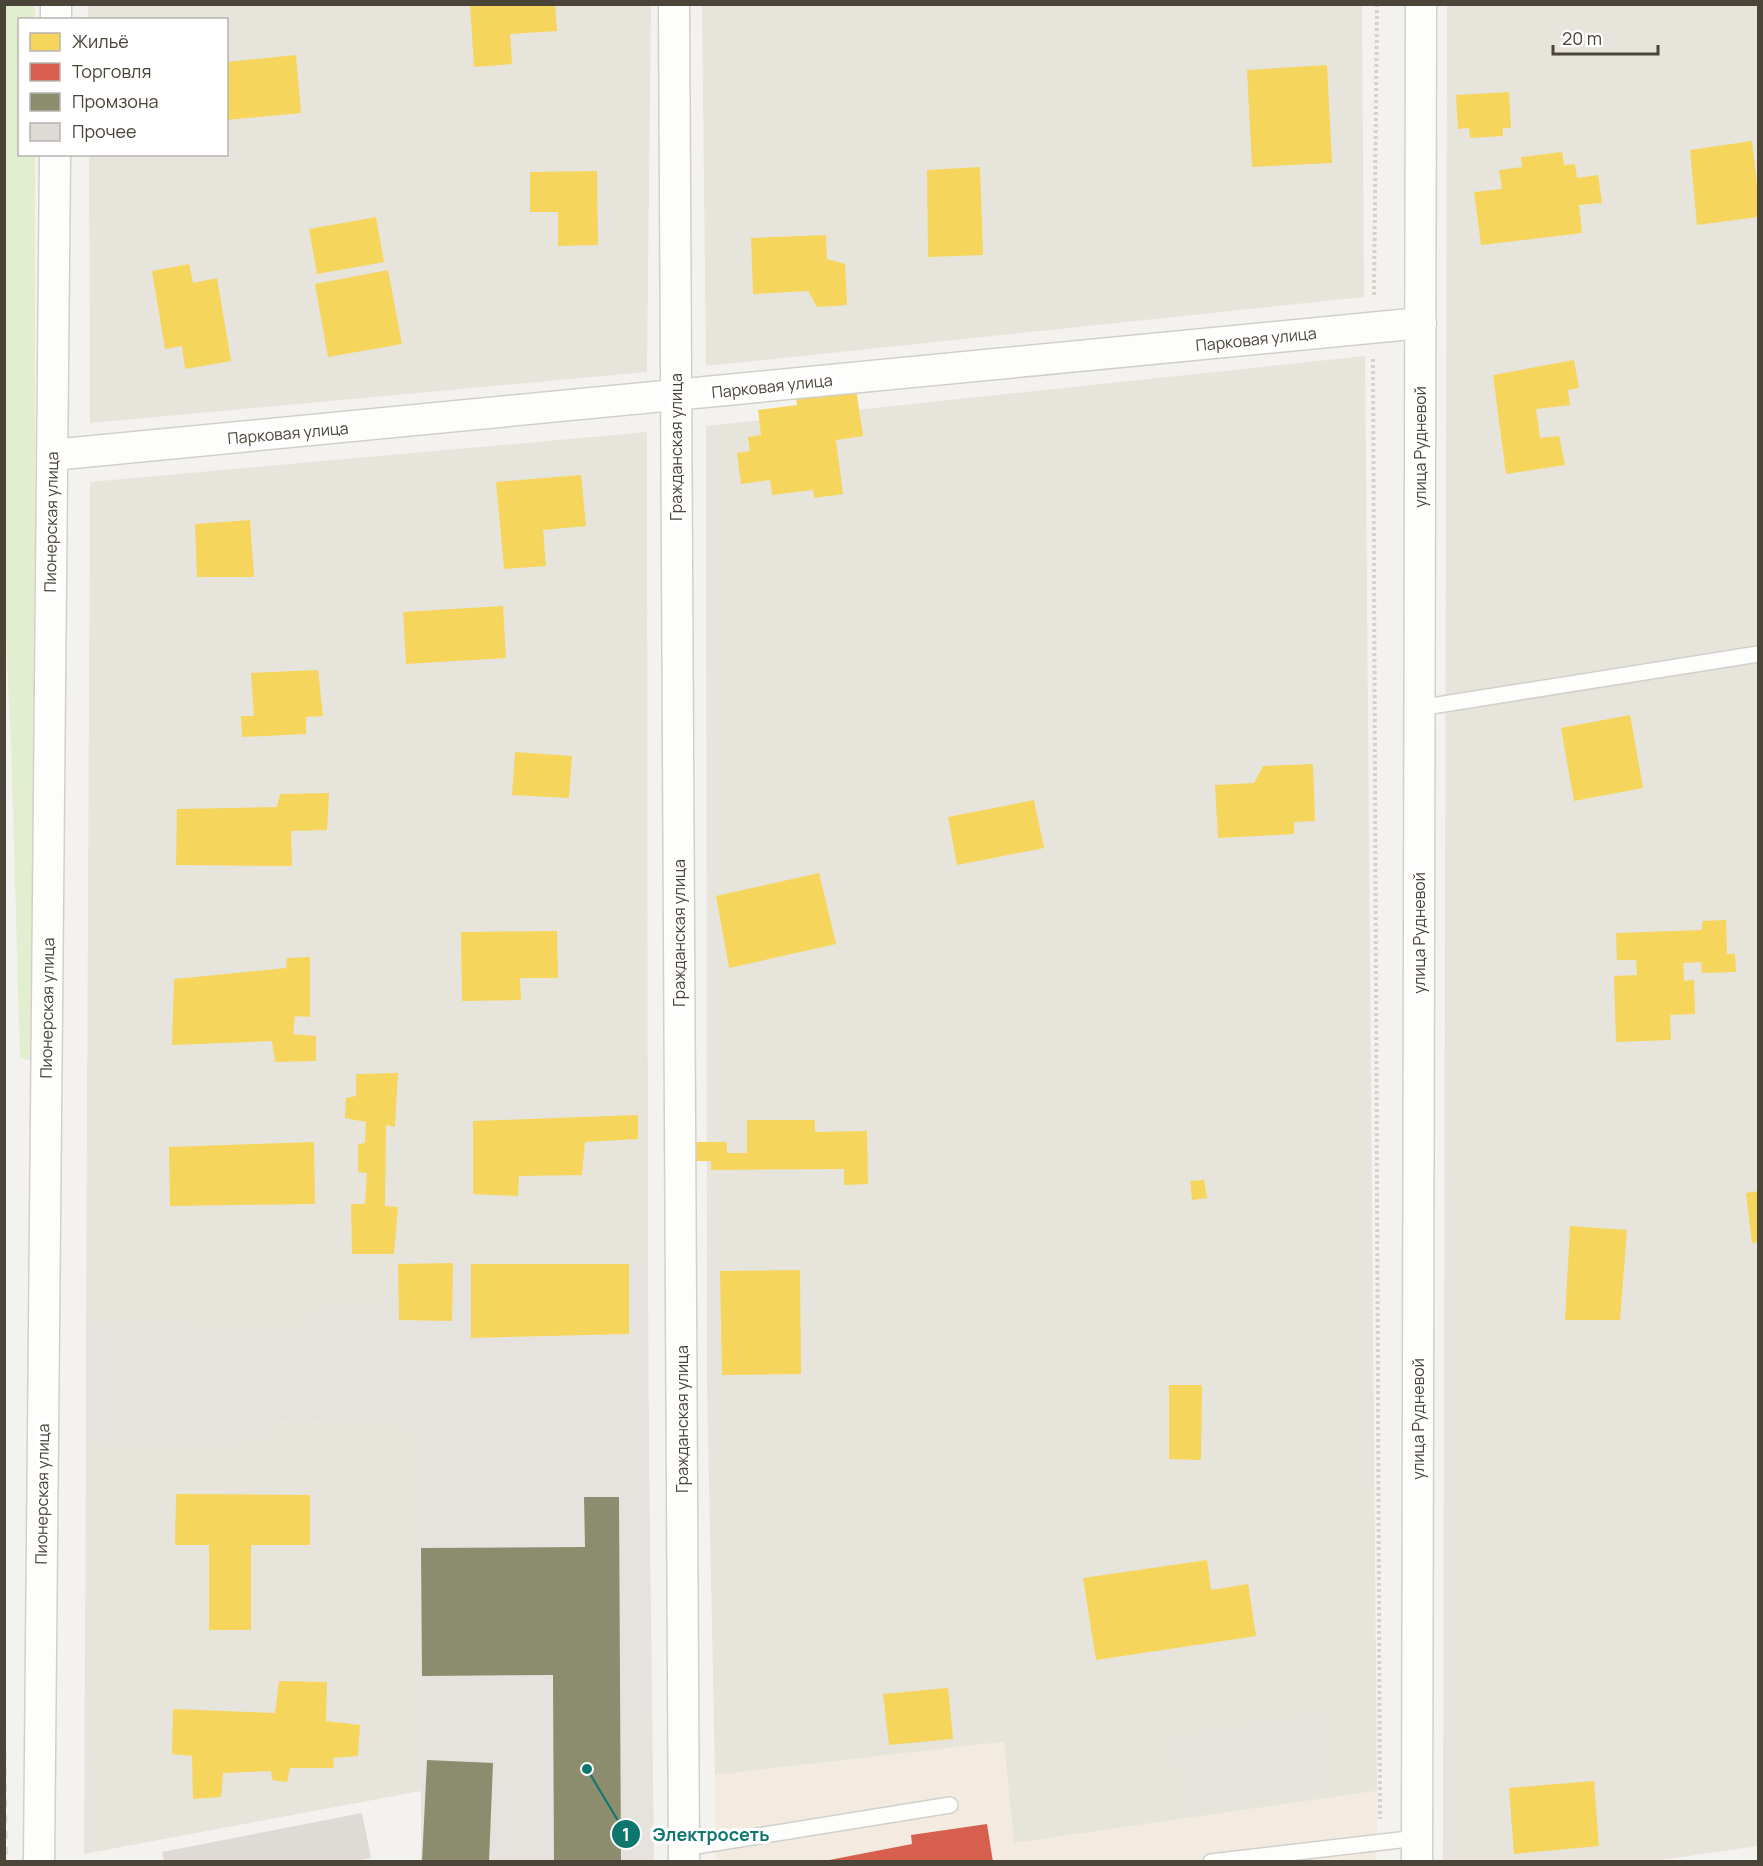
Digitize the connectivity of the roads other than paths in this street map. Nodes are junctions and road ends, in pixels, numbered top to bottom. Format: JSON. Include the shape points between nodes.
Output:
{"nodes":[{"id":1,"x":674,"y":4,"type":"edge"},
{"id":2,"x":1421,"y":4,"type":"edge"},
{"id":3,"x":55,"y":156,"type":"edge"},
{"id":4,"x":1421,"y":323,"type":"junction"},
{"id":5,"x":676,"y":395,"type":"junction"},
{"id":6,"x":52,"y":455,"type":"junction"},
{"id":7,"x":1758,"y":654,"type":"edge"},
{"id":8,"x":1419,"y":708,"type":"junction"},
{"id":9,"x":950,"y":1805,"type":"dead end"},
{"id":10,"x":1417,"y":1850,"type":"edge"},
{"id":11,"x":684,"y":1855,"type":"edge"},
{"id":12,"x":39,"y":1862,"type":"edge"},
{"id":13,"x":1211,"y":1862,"type":"edge"}],
"edges":[{"from":1,"to":5,"type":"street","name":"Гражданская улица"},
{"from":2,"to":4,"type":"street","name":"улица Рудневой"},
{"from":3,"to":6,"type":"street","name":"Пионерская улица"},
{"from":4,"to":5,"type":"street","name":"Парковая улица"},
{"from":4,"to":8,"type":"street","name":"улица Рудневой"},
{"from":5,"to":6,"type":"street","name":"Парковая улица"},
{"from":5,"to":11,"type":"street","name":"Гражданская улица"},
{"from":6,"to":12,"type":"street","name":"Пионерская улица"},
{"from":7,"to":8,"type":"lane"},
{"from":8,"to":10,"type":"street","name":"улица Рудневой"},
{"from":9,"to":11,"type":"lane"},
{"from":10,"to":13,"type":"lane","via":[[1380,1841]]}]}
